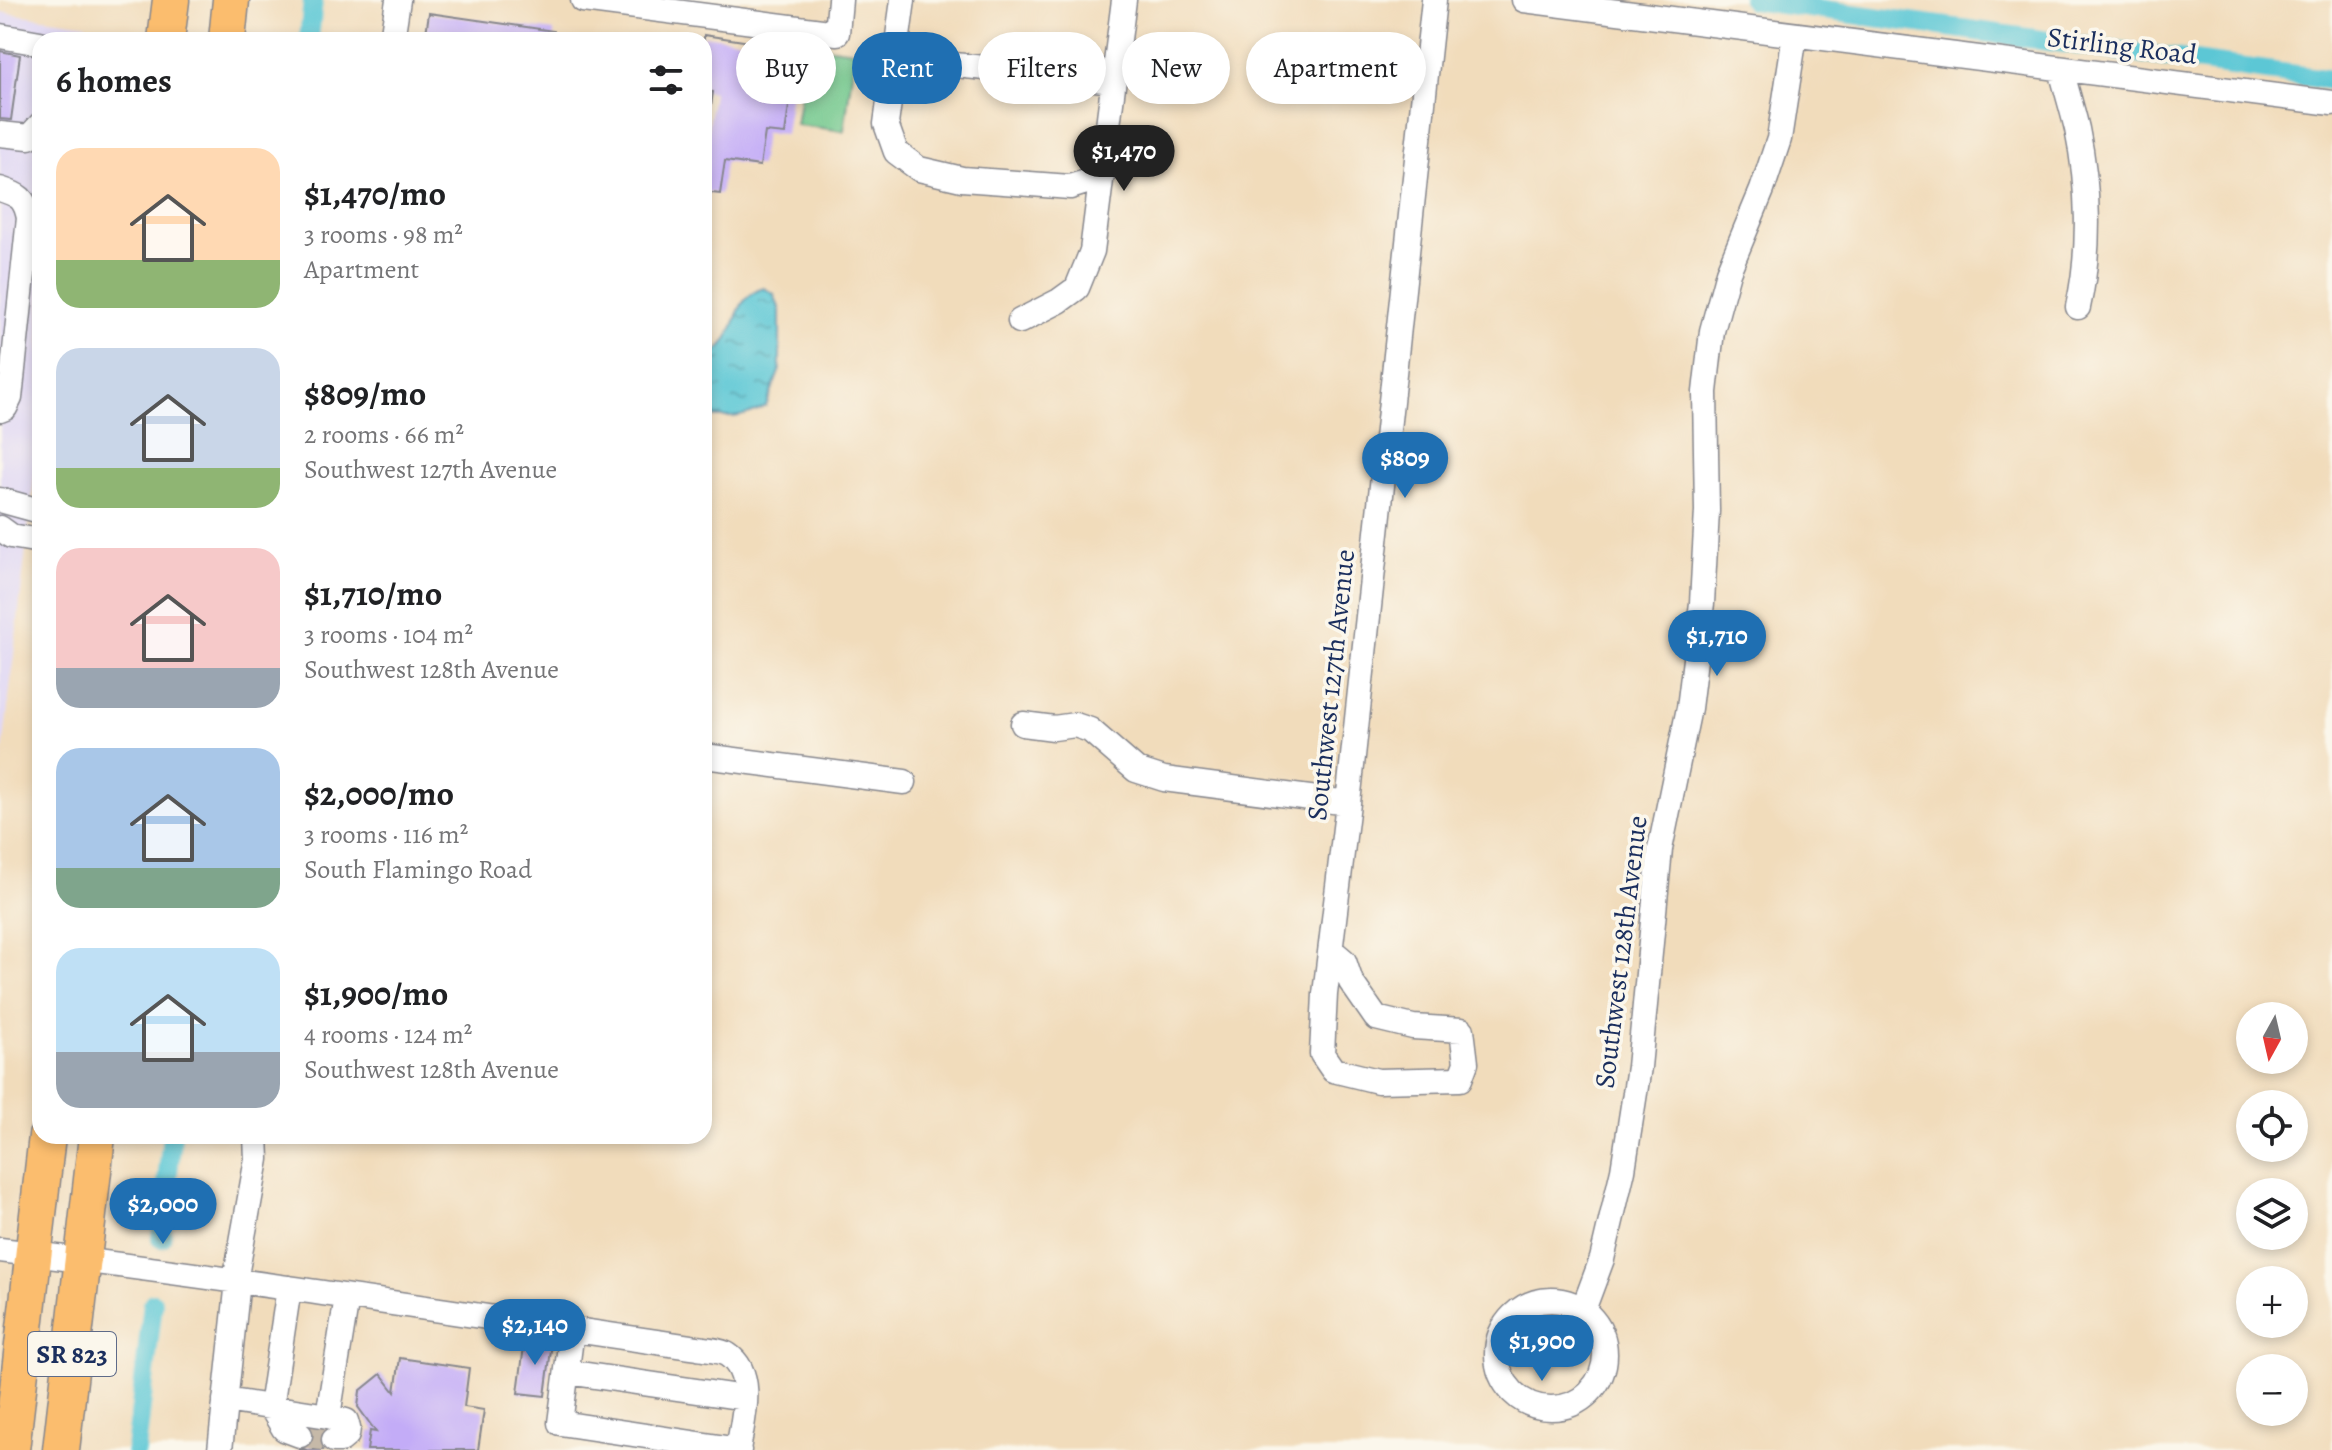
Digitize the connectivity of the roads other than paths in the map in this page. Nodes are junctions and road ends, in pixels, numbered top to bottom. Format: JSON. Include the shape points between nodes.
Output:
{"nodes":[{"id":1,"x":171,"y":0,"type":"edge"},
{"id":2,"x":231,"y":0,"type":"edge"},
{"id":3,"x":398,"y":0,"type":"edge"},
{"id":4,"x":583,"y":0,"type":"edge"},
{"id":5,"x":840,"y":0,"type":"edge"},
{"id":6,"x":903,"y":0,"type":"edge"},
{"id":7,"x":1124,"y":0,"type":"edge"},
{"id":8,"x":1434,"y":0,"type":"edge"},
{"id":9,"x":1524,"y":0,"type":"edge"},
{"id":10,"x":167,"y":32,"type":"edge"},
{"id":11,"x":228,"y":32,"type":"edge"},
{"id":12,"x":393,"y":32,"type":"edge"},
{"id":13,"x":899,"y":32,"type":"edge"},
{"id":14,"x":1795,"y":35,"type":"junction"},
{"id":15,"x":0,"y":36,"type":"edge"},
{"id":16,"x":32,"y":42,"type":"edge"},
{"id":17,"x":962,"y":66,"type":"edge"},
{"id":18,"x":2061,"y":69,"type":"junction"},
{"id":19,"x":1114,"y":81,"type":"junction"},
{"id":20,"x":2332,"y":103,"type":"edge"},
{"id":21,"x":889,"y":104,"type":"edge"},
{"id":22,"x":0,"y":134,"type":"edge"},
{"id":23,"x":32,"y":134,"type":"edge"},
{"id":24,"x":1102,"y":177,"type":"junction"},
{"id":25,"x":0,"y":189,"type":"edge"},
{"id":26,"x":2078,"y":307,"type":"dead end"},
{"id":27,"x":1020,"y":321,"type":"dead end"},
{"id":28,"x":6,"y":364,"type":"edge"},
{"id":29,"x":0,"y":410,"type":"edge"},
{"id":30,"x":0,"y":500,"type":"edge"},
{"id":31,"x":32,"y":509,"type":"edge"},
{"id":32,"x":4,"y":538,"type":"edge"},
{"id":33,"x":32,"y":540,"type":"edge"},
{"id":34,"x":1023,"y":724,"type":"dead end"},
{"id":35,"x":712,"y":757,"type":"edge"},
{"id":36,"x":904,"y":782,"type":"dead end"},
{"id":37,"x":1348,"y":803,"type":"junction"},
{"id":38,"x":1331,"y":950,"type":"junction"},
{"id":39,"x":45,"y":1144,"type":"edge"},
{"id":40,"x":96,"y":1144,"type":"edge"},
{"id":41,"x":256,"y":1144,"type":"edge"},
{"id":42,"x":17,"y":1252,"type":"edge"},
{"id":43,"x":83,"y":1259,"type":"junction"},
{"id":44,"x":236,"y":1281,"type":"junction"},
{"id":45,"x":289,"y":1288,"type":"junction"},
{"id":46,"x":347,"y":1297,"type":"junction"},
{"id":47,"x":1583,"y":1310,"type":"junction"},
{"id":48,"x":572,"y":1330,"type":"junction"},
{"id":49,"x":567,"y":1372,"type":"junction"},
{"id":50,"x":745,"y":1398,"type":"junction"},
{"id":51,"x":225,"y":1400,"type":"junction"},
{"id":52,"x":271,"y":1407,"type":"junction"},
{"id":53,"x":300,"y":1435,"type":"tunnel mouth"},
{"id":54,"x":11,"y":1450,"type":"edge"},
{"id":55,"x":61,"y":1450,"type":"edge"},
{"id":56,"x":220,"y":1450,"type":"edge"},
{"id":57,"x":738,"y":1450,"type":"edge"}],
"edges":[{"from":1,"to":10,"type":"highway"},
{"from":2,"to":11,"type":"highway"},
{"from":3,"to":12,"type":"street"},
{"from":4,"to":5,"type":"street","via":[[837,33]]},
{"from":6,"to":13,"type":"street"},
{"from":7,"to":19,"type":"street"},
{"from":8,"to":37,"type":"street","name":"Southwest 127th Avenue"},
{"from":9,"to":14,"type":"street","name":"Stirling Road"},
{"from":14,"to":18,"type":"street","name":"Stirling Road"},
{"from":14,"to":47,"type":"street","name":"Southwest 128th Avenue","via":[[1779,139],[1728,272],[1712,331],[1705,392],[1702,603],[1691,693],[1660,849],[1623,1170],[1602,1259]]},
{"from":15,"to":16,"type":"street"},
{"from":17,"to":19,"type":"street"},
{"from":18,"to":20,"type":"street","name":"Stirling Road"},
{"from":18,"to":26,"type":"street","via":[[2077,129],[2087,219]]},
{"from":19,"to":24,"type":"street"},
{"from":21,"to":24,"type":"street","via":[[886,124],[896,152],[919,169],[962,179],[1070,187]]},
{"from":22,"to":23,"type":"street"},
{"from":24,"to":27,"type":"street","via":[[1092,251],[1077,288]]},
{"from":25,"to":28,"type":"street","via":[[16,194],[26,204],[29,218]]},
{"from":28,"to":29,"type":"street","via":[[10,398]]},
{"from":30,"to":31,"type":"street"},
{"from":32,"to":33,"type":"street"},
{"from":34,"to":37,"type":"street","via":[[1090,730],[1136,770],[1164,779]]},
{"from":35,"to":36,"type":"street"},
{"from":37,"to":38,"type":"street","name":"Southwest 127th Avenue"},
{"from":38,"to":38,"type":"street","name":"Southwest 127th Avenue","via":[[1322,1054],[1333,1070],[1378,1081],[1460,1079],[1466,1063],[1462,1030],[1376,1018],[1351,982],[1344,961]]},
{"from":39,"to":42,"type":"highway","number":"SR 823"},
{"from":40,"to":43,"type":"highway","number":"SR 823"},
{"from":41,"to":44,"type":"street"},
{"from":42,"to":43,"type":"street"},
{"from":42,"to":54,"type":"highway","number":"SR 823"},
{"from":43,"to":44,"type":"street"},
{"from":43,"to":55,"type":"highway","number":"SR 823"},
{"from":44,"to":45,"type":"street"},
{"from":44,"to":51,"type":"street"},
{"from":45,"to":46,"type":"street"},
{"from":45,"to":52,"type":"street"},
{"from":46,"to":48,"type":"street"},
{"from":46,"to":52,"type":"street","via":[[331,1428]]},
{"from":47,"to":47,"type":"street","via":[[1602,1335],[1605,1351],[1604,1367],[1588,1394],[1560,1408],[1544,1408],[1512,1393],[1496,1361],[1504,1326],[1531,1303],[1567,1302]]},
{"from":48,"to":49,"type":"street"},
{"from":48,"to":50,"type":"street","via":[[727,1354],[742,1370]]},
{"from":49,"to":50,"type":"street"},
{"from":49,"to":57,"type":"street","via":[[560,1423]]},
{"from":50,"to":57,"type":"street"},
{"from":51,"to":52,"type":"street"},
{"from":51,"to":56,"type":"street"},
{"from":52,"to":53,"type":"street","via":[[284,1429]]}]}
